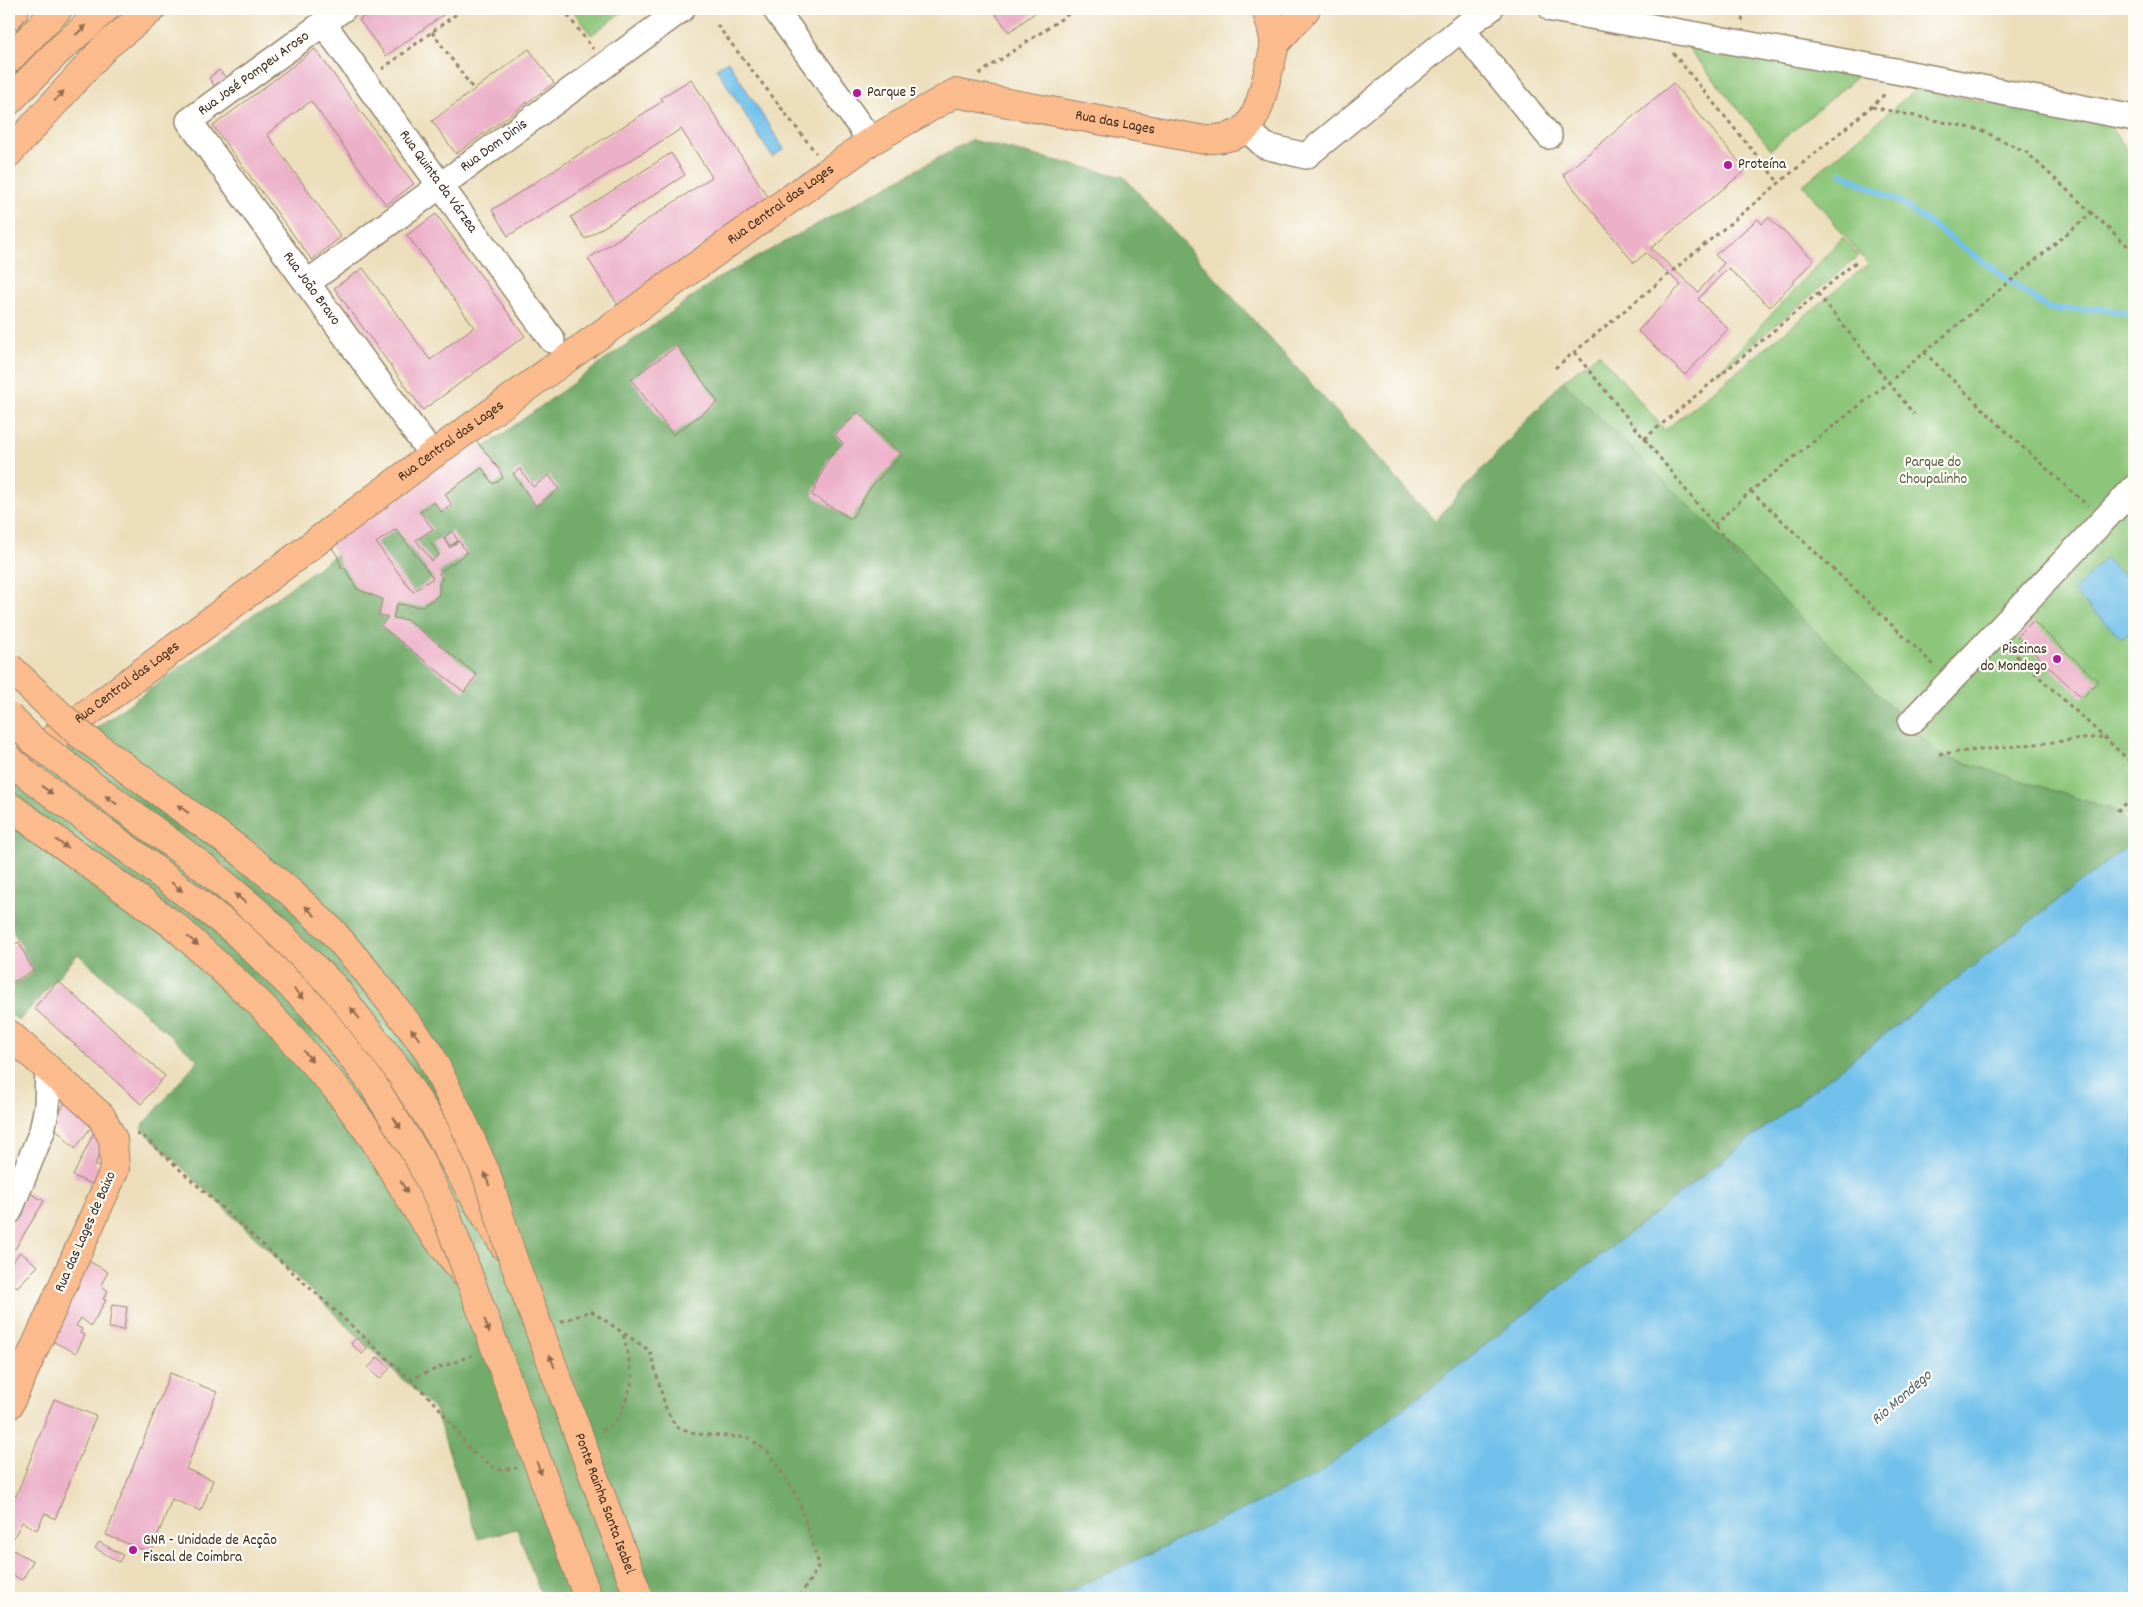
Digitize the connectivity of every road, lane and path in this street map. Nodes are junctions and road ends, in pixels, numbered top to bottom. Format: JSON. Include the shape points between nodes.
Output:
{"nodes":[{"id":1,"x":15,"y":9,"type":"edge"},
{"id":2,"x":58,"y":9,"type":"edge"},
{"id":3,"x":105,"y":9,"type":"edge"},
{"id":4,"x":152,"y":9,"type":"edge"},
{"id":5,"x":343,"y":9,"type":"edge"},
{"id":6,"x":464,"y":9,"type":"edge"},
{"id":7,"x":563,"y":9,"type":"edge"},
{"id":8,"x":682,"y":9,"type":"edge"},
{"id":9,"x":775,"y":9,"type":"edge"},
{"id":10,"x":1076,"y":9,"type":"edge"},
{"id":11,"x":1266,"y":9,"type":"edge"},
{"id":12,"x":1306,"y":9,"type":"edge"},
{"id":13,"x":1490,"y":9,"type":"edge"},
{"id":14,"x":1552,"y":9,"type":"edge"},
{"id":15,"x":9,"y":16,"type":"edge"},
{"id":16,"x":323,"y":24,"type":"junction"},
{"id":17,"x":717,"y":25,"type":"dead end"},
{"id":18,"x":1652,"y":28,"type":"junction"},
{"id":19,"x":1461,"y":29,"type":"junction"},
{"id":20,"x":432,"y":32,"type":"junction"},
{"id":21,"x":1274,"y":45,"type":"junction"},
{"id":22,"x":9,"y":59,"type":"edge"},
{"id":23,"x":605,"y":65,"type":"junction"},
{"id":24,"x":1906,"y":73,"type":"junction"},
{"id":25,"x":973,"y":79,"type":"dead end"},
{"id":26,"x":365,"y":81,"type":"junction"},
{"id":27,"x":474,"y":90,"type":"dead end"},
{"id":28,"x":9,"y":101,"type":"edge"},
{"id":29,"x":1871,"y":107,"type":"junction"},
{"id":30,"x":2134,"y":118,"type":"edge"},
{"id":31,"x":189,"y":121,"type":"joint"},
{"id":32,"x":902,"y":123,"type":"joint"},
{"id":33,"x":1246,"y":128,"type":"junction"},
{"id":34,"x":1549,"y":136,"type":"dead end"},
{"id":35,"x":871,"y":141,"type":"junction"},
{"id":36,"x":813,"y":149,"type":"dead end"},
{"id":37,"x":9,"y":153,"type":"edge"},
{"id":38,"x":1779,"y":183,"type":"junction"},
{"id":39,"x":441,"y":185,"type":"junction"},
{"id":40,"x":2093,"y":212,"type":"junction"},
{"id":41,"x":2134,"y":252,"type":"edge"},
{"id":42,"x":1857,"y":260,"type":"dead end"},
{"id":43,"x":307,"y":283,"type":"junction"},
{"id":44,"x":1818,"y":294,"type":"junction"},
{"id":45,"x":552,"y":340,"type":"dead end"},
{"id":46,"x":1574,"y":352,"type":"junction"},
{"id":47,"x":1924,"y":352,"type":"junction"},
{"id":48,"x":1555,"y":368,"type":"dead end"},
{"id":49,"x":1889,"y":382,"type":"junction"},
{"id":50,"x":1914,"y":414,"type":"dead end"},
{"id":51,"x":1644,"y":439,"type":"junction"},
{"id":52,"x":432,"y":455,"type":"junction"},
{"id":53,"x":2134,"y":488,"type":"edge"},
{"id":54,"x":1751,"y":490,"type":"junction"},
{"id":55,"x":2103,"y":520,"type":"junction"},
{"id":56,"x":1714,"y":525,"type":"junction"},
{"id":57,"x":1737,"y":553,"type":"dead end"},
{"id":58,"x":1994,"y":634,"type":"junction"},
{"id":59,"x":9,"y":667,"type":"edge"},
{"id":60,"x":1950,"y":681,"type":"junction"},
{"id":61,"x":9,"y":718,"type":"edge"},
{"id":62,"x":1911,"y":722,"type":"dead end"},
{"id":63,"x":2103,"y":737,"type":"junction"},
{"id":64,"x":1939,"y":754,"type":"dead end"},
{"id":65,"x":9,"y":759,"type":"edge"},
{"id":66,"x":2134,"y":765,"type":"edge"},
{"id":67,"x":9,"y":772,"type":"edge"},
{"id":68,"x":2134,"y":796,"type":"edge"},
{"id":69,"x":9,"y":806,"type":"edge"},
{"id":70,"x":2117,"y":811,"type":"dead end"},
{"id":71,"x":9,"y":1034,"type":"edge"},
{"id":72,"x":48,"y":1069,"type":"junction"},
{"id":73,"x":9,"y":1212,"type":"edge"},
{"id":74,"x":513,"y":1258,"type":"junction"},
{"id":75,"x":470,"y":1280,"type":"junction"},
{"id":76,"x":9,"y":1405,"type":"edge"},
{"id":77,"x":588,"y":1598,"type":"edge"},
{"id":78,"x":639,"y":1598,"type":"edge"}],
"edges":[{"from":1,"to":15,"type":"main road"},
{"from":2,"to":22,"type":"main road"},
{"from":28,"to":3,"type":"main road","one_way":true},
{"from":37,"to":4,"type":"main road","one_way":true,"via":[[106,46]]},
{"from":5,"to":16,"type":"street","name":"Rua José Pompeu Aroso"},
{"from":6,"to":20,"type":"path"},
{"from":7,"to":23,"type":"path"},
{"from":8,"to":23,"type":"street","name":"Rua Dom Dinis"},
{"from":9,"to":35,"type":"street"},
{"from":10,"to":25,"type":"path"},
{"from":11,"to":21,"type":"main road"},
{"from":12,"to":21,"type":"main road"},
{"from":13,"to":19,"type":"street"},
{"from":14,"to":18,"type":"street"},
{"from":16,"to":26,"type":"street","name":"Rua Quinta da Várzea"},
{"from":16,"to":31,"type":"street","name":"Rua José Pompeu Aroso"},
{"from":17,"to":36,"type":"path"},
{"from":18,"to":24,"type":"street"},
{"from":18,"to":38,"type":"path"},
{"from":19,"to":33,"type":"street","via":[[1306,156],[1265,146]]},
{"from":19,"to":34,"type":"street"},
{"from":20,"to":26,"type":"path"},
{"from":20,"to":27,"type":"path"},
{"from":21,"to":33,"type":"main road","via":[[1258,111]]},
{"from":23,"to":39,"type":"street","name":"Rua Dom Dinis"},
{"from":24,"to":29,"type":"path"},
{"from":24,"to":30,"type":"street"},
{"from":26,"to":39,"type":"street","name":"Rua Quinta da Várzea"},
{"from":29,"to":38,"type":"path"},
{"from":29,"to":40,"type":"path","via":[[1981,130],[2026,152]]},
{"from":31,"to":43,"type":"street","name":"Rua João Bravo"},
{"from":32,"to":33,"type":"main road","name":"Rua das Lages","via":[[955,93],[1199,139],[1225,139]]},
{"from":32,"to":35,"type":"main road","name":"Rua Central das Lages"},
{"from":35,"to":52,"type":"main road","name":"Rua Central das Lages"},
{"from":38,"to":46,"type":"path"},
{"from":39,"to":43,"type":"street","name":"Rua Dom Dinis"},
{"from":39,"to":45,"type":"street","name":"Rua Quinta da Várzea"},
{"from":40,"to":41,"type":"path"},
{"from":40,"to":47,"type":"path"},
{"from":42,"to":44,"type":"path"},
{"from":43,"to":52,"type":"street","name":"Rua João Bravo"},
{"from":44,"to":49,"type":"path"},
{"from":44,"to":51,"type":"path"},
{"from":46,"to":48,"type":"path"},
{"from":46,"to":51,"type":"path"},
{"from":47,"to":49,"type":"path"},
{"from":47,"to":55,"type":"path"},
{"from":49,"to":50,"type":"path"},
{"from":49,"to":54,"type":"path"},
{"from":51,"to":56,"type":"path"},
{"from":52,"to":67,"type":"main road","name":"Rua Central das Lages"},
{"from":53,"to":55,"type":"street"},
{"from":54,"to":56,"type":"path"},
{"from":54,"to":60,"type":"path"},
{"from":55,"to":58,"type":"street"},
{"from":56,"to":57,"type":"path"},
{"from":58,"to":60,"type":"street"},
{"from":58,"to":63,"type":"path"},
{"from":74,"to":59,"type":"main road","one_way":true,"bridge":true,"via":[[486,1173],[428,1050],[367,972],[331,930],[289,891],[240,850],[81,735]]},
{"from":60,"to":62,"type":"street"},
{"from":74,"to":61,"type":"main road","one_way":true,"bridge":true,"via":[[471,1192],[440,1134],[334,987],[271,925],[206,869],[64,765]]},
{"from":63,"to":64,"type":"path"},
{"from":63,"to":66,"type":"path"},
{"from":65,"to":75,"type":"main road","one_way":true,"bridge":true,"via":[[235,931],[314,1008],[372,1083],[418,1157],[445,1212]]},
{"from":68,"to":70,"type":"path"},
{"from":69,"to":75,"type":"main road","one_way":true,"via":[[175,926],[273,1016],[346,1102],[382,1152],[423,1220]]},
{"from":71,"to":72,"type":"main road","name":"Rua das Lages de Baixo"},
{"from":72,"to":73,"type":"street","via":[[48,1106],[42,1131]]},
{"from":72,"to":76,"type":"main road","name":"Rua das Lages de Baixo","via":[[101,1116],[113,1139],[115,1169]]},
{"from":78,"to":74,"type":"main road","name":"Ponte Rainha Santa Isabel","one_way":true,"bridge":true},
{"from":75,"to":77,"type":"main road","one_way":true,"bridge":true}]}
